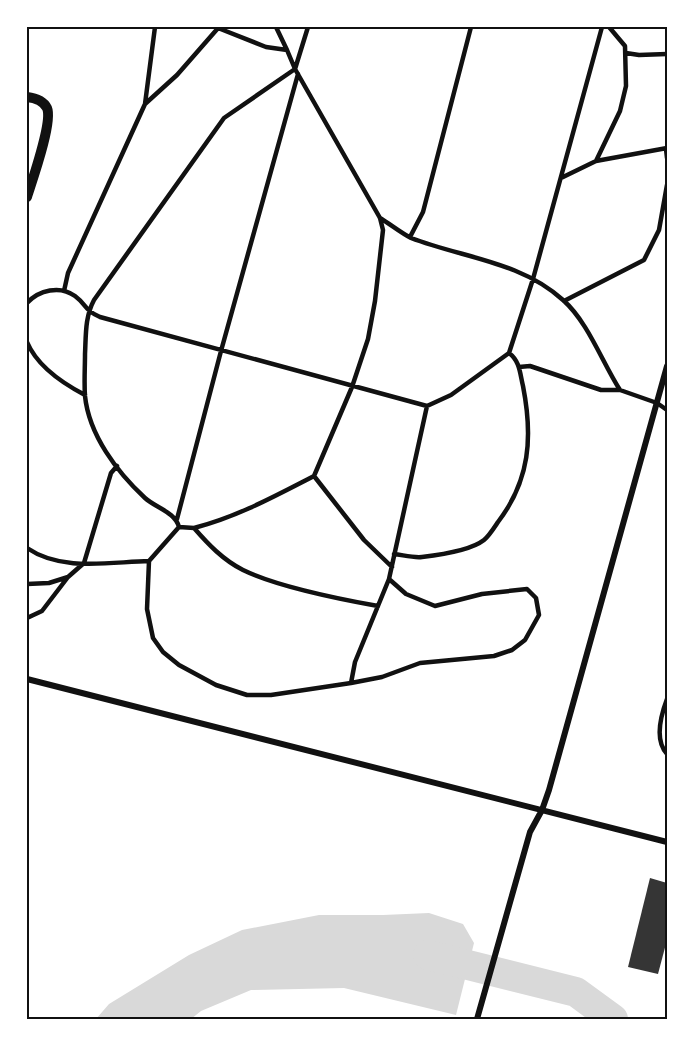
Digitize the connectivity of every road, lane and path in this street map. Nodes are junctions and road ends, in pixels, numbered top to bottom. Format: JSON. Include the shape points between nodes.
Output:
{"nodes":[{"id":1,"x":155,"y":27,"type":"edge"},
{"id":2,"x":276,"y":27,"type":"edge"},
{"id":3,"x":308,"y":27,"type":"edge"},
{"id":4,"x":471,"y":27,"type":"edge"},
{"id":5,"x":602,"y":27,"type":"edge"},
{"id":6,"x":609,"y":27,"type":"edge"},
{"id":7,"x":219,"y":28,"type":"edge"},
{"id":8,"x":287,"y":50,"type":"junction"},
{"id":9,"x":626,"y":52,"type":"junction"},
{"id":10,"x":667,"y":54,"type":"edge"},
{"id":11,"x":297,"y":71,"type":"junction"},
{"id":12,"x":27,"y":97,"type":"edge"},
{"id":13,"x":145,"y":104,"type":"junction"},
{"id":14,"x":667,"y":149,"type":"edge"},
{"id":15,"x":667,"y":158,"type":"edge"},
{"id":16,"x":596,"y":161,"type":"junction"},
{"id":17,"x":561,"y":178,"type":"junction"},
{"id":18,"x":667,"y":185,"type":"edge"},
{"id":19,"x":27,"y":197,"type":"edge"},
{"id":20,"x":380,"y":218,"type":"junction"},
{"id":21,"x":410,"y":237,"type":"junction"},
{"id":22,"x":533,"y":279,"type":"junction"},
{"id":23,"x":64,"y":291,"type":"junction"},
{"id":24,"x":564,"y":301,"type":"junction"},
{"id":25,"x":27,"y":303,"type":"edge"},
{"id":26,"x":88,"y":312,"type":"junction"},
{"id":27,"x":27,"y":342,"type":"edge"},
{"id":28,"x":221,"y":351,"type":"junction"},
{"id":29,"x":509,"y":353,"type":"junction"},
{"id":30,"x":32,"y":354,"type":"junction"},
{"id":31,"x":27,"y":360,"type":"edge"},
{"id":32,"x":667,"y":366,"type":"edge"},
{"id":33,"x":519,"y":367,"type":"junction"},
{"id":34,"x":352,"y":387,"type":"junction"},
{"id":35,"x":620,"y":390,"type":"junction"},
{"id":36,"x":85,"y":395,"type":"junction"},
{"id":37,"x":657,"y":403,"type":"junction"},
{"id":38,"x":426,"y":406,"type":"junction"},
{"id":39,"x":667,"y":410,"type":"edge"},
{"id":40,"x":117,"y":466,"type":"junction"},
{"id":41,"x":314,"y":476,"type":"junction"},
{"id":42,"x":177,"y":519,"type":"junction"},
{"id":43,"x":179,"y":527,"type":"junction"},
{"id":44,"x":194,"y":528,"type":"junction"},
{"id":45,"x":27,"y":548,"type":"edge"},
{"id":46,"x":394,"y":554,"type":"junction"},
{"id":47,"x":149,"y":561,"type":"junction"},
{"id":48,"x":84,"y":563,"type":"junction"},
{"id":49,"x":392,"y":567,"type":"junction"},
{"id":50,"x":68,"y":577,"type":"junction"},
{"id":51,"x":389,"y":579,"type":"junction"},
{"id":52,"x":27,"y":584,"type":"edge"},
{"id":53,"x":378,"y":606,"type":"junction"},
{"id":54,"x":27,"y":618,"type":"edge"},
{"id":55,"x":27,"y":680,"type":"edge"},
{"id":56,"x":351,"y":683,"type":"junction"},
{"id":57,"x":667,"y":699,"type":"edge"},
{"id":58,"x":667,"y":754,"type":"edge"},
{"id":59,"x":542,"y":810,"type":"junction"},
{"id":60,"x":667,"y":842,"type":"edge"},
{"id":61,"x":477,"y":1019,"type":"edge"}],
"edges":[{"from":1,"to":13,"type":"lane"},
{"from":2,"to":8,"type":"lane"},
{"from":3,"to":11,"type":"lane"},
{"from":4,"to":21,"type":"lane","via":[[423,212]]},
{"from":5,"to":17,"type":"lane"},
{"from":6,"to":9,"type":"lane"},
{"from":7,"to":8,"type":"lane","via":[[266,47]]},
{"from":7,"to":13,"type":"lane"},
{"from":8,"to":11,"type":"lane"},
{"from":9,"to":10,"type":"lane"},
{"from":9,"to":16,"type":"lane","via":[[626,86],[620,111]]},
{"from":11,"to":20,"type":"lane"},
{"from":11,"to":26,"type":"lane","via":[[224,118]]},
{"from":11,"to":28,"type":"lane"},
{"from":12,"to":19,"type":"street","via":[[38,99],[48,116]]},
{"from":13,"to":23,"type":"lane","via":[[68,273]]},
{"from":14,"to":15,"type":"lane"},
{"from":14,"to":16,"type":"lane"},
{"from":16,"to":17,"type":"lane"},
{"from":17,"to":22,"type":"lane"},
{"from":18,"to":24,"type":"lane","via":[[659,230],[644,260]]},
{"from":20,"to":21,"type":"lane"},
{"from":20,"to":34,"type":"lane","via":[[383,230],[375,301],[368,339]]},
{"from":21,"to":22,"type":"lane","via":[[508,267]]},
{"from":22,"to":24,"type":"lane"},
{"from":22,"to":29,"type":"lane"},
{"from":23,"to":25,"type":"lane","via":[[42,292]]},
{"from":23,"to":26,"type":"lane","via":[[73,294]]},
{"from":24,"to":35,"type":"lane","via":[[581,321]]},
{"from":26,"to":28,"type":"lane"},
{"from":26,"to":36,"type":"lane"},
{"from":27,"to":30,"type":"lane"},
{"from":28,"to":34,"type":"lane"},
{"from":28,"to":42,"type":"lane"},
{"from":29,"to":33,"type":"lane"},
{"from":29,"to":38,"type":"lane","via":[[451,395]]},
{"from":30,"to":31,"type":"lane"},
{"from":30,"to":36,"type":"lane","via":[[66,385]]},
{"from":32,"to":37,"type":"street"},
{"from":33,"to":35,"type":"lane","via":[[530,366],[601,390]]},
{"from":33,"to":46,"type":"lane","via":[[528,411],[528,447],[512,504],[485,539],[472,548],[420,557]]},
{"from":34,"to":38,"type":"lane"},
{"from":34,"to":41,"type":"lane"},
{"from":35,"to":37,"type":"lane"},
{"from":36,"to":40,"type":"lane","via":[[99,441]]},
{"from":37,"to":39,"type":"lane"},
{"from":37,"to":59,"type":"street"},
{"from":38,"to":46,"type":"lane"},
{"from":40,"to":42,"type":"lane","via":[[146,498]]},
{"from":40,"to":48,"type":"lane","via":[[111,473]]},
{"from":41,"to":44,"type":"lane","via":[[258,505]]},
{"from":41,"to":49,"type":"lane","via":[[364,540]]},
{"from":42,"to":43,"type":"lane"},
{"from":43,"to":44,"type":"lane"},
{"from":43,"to":47,"type":"lane"},
{"from":44,"to":53,"type":"lane","via":[[211,548],[242,570],[285,585]]},
{"from":45,"to":48,"type":"lane","via":[[62,563]]},
{"from":46,"to":49,"type":"lane"},
{"from":47,"to":48,"type":"lane"},
{"from":47,"to":56,"type":"lane","via":[[147,609],[153,638],[179,665],[216,685],[247,695]]},
{"from":48,"to":50,"type":"lane"},
{"from":49,"to":51,"type":"lane"},
{"from":50,"to":52,"type":"lane"},
{"from":50,"to":54,"type":"lane","via":[[42,611]]},
{"from":51,"to":53,"type":"lane"},
{"from":51,"to":56,"type":"lane","via":[[406,594],[435,606],[482,594],[527,589],[536,598],[539,615],[525,640],[512,650],[494,656],[420,663]]},
{"from":53,"to":56,"type":"lane","via":[[355,662]]},
{"from":55,"to":59,"type":"street"},
{"from":57,"to":58,"type":"lane","via":[[660,717],[662,748]]},
{"from":59,"to":60,"type":"street"},
{"from":59,"to":61,"type":"street","via":[[530,832]]}]}
